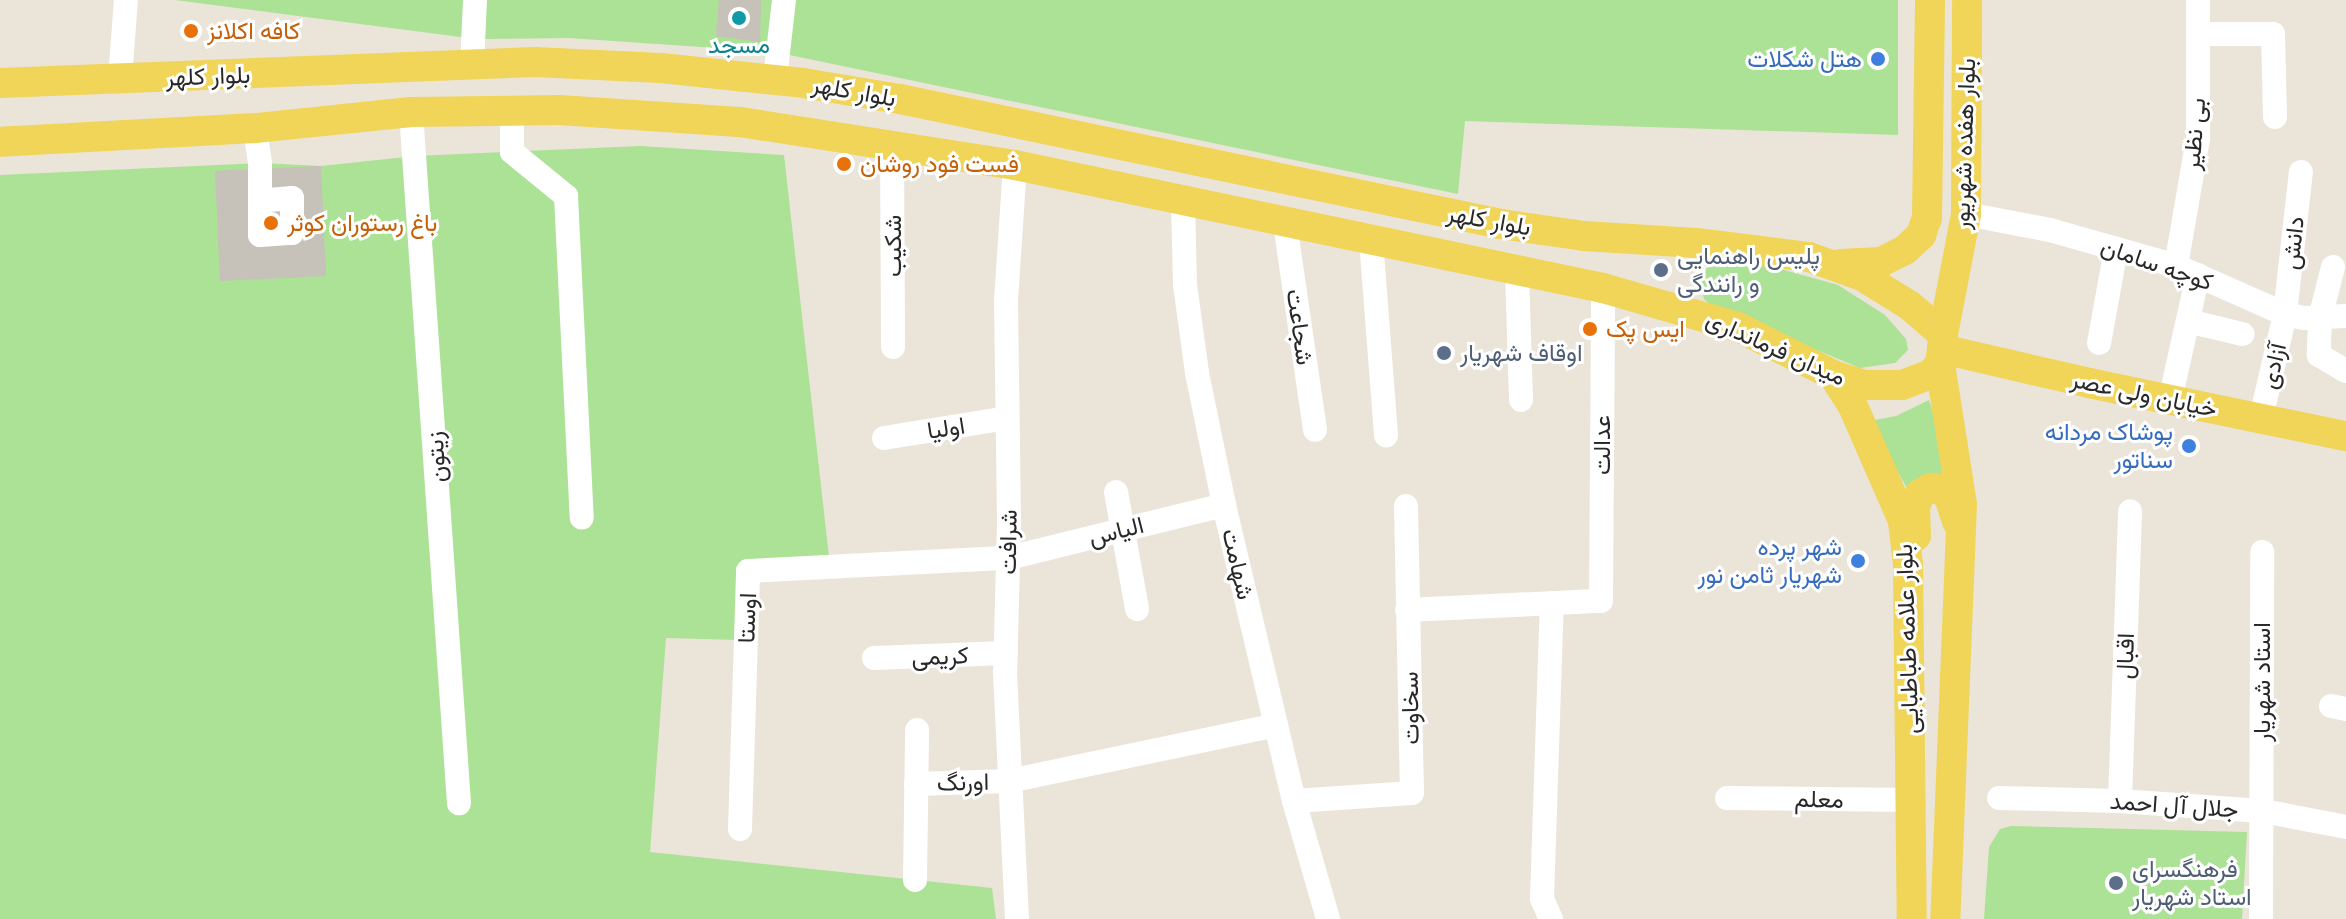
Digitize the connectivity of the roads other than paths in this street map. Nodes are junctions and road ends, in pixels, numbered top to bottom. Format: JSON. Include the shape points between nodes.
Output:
{"nodes":[{"id":1,"x":126,"y":0,"type":"edge"},
{"id":2,"x":475,"y":0,"type":"edge"},
{"id":3,"x":784,"y":0,"type":"edge"},
{"id":4,"x":1930,"y":0,"type":"edge"},
{"id":5,"x":1967,"y":0,"type":"edge"},
{"id":6,"x":2198,"y":0,"type":"edge"},
{"id":7,"x":2199,"y":34,"type":"junction"},
{"id":8,"x":472,"y":66,"type":"junction"},
{"id":9,"x":120,"y":79,"type":"junction"},
{"id":10,"x":775,"y":79,"type":"junction"},
{"id":11,"x":0,"y":83,"type":"edge"},
{"id":12,"x":512,"y":110,"type":"junction"},
{"id":13,"x":411,"y":112,"type":"junction"},
{"id":14,"x":2275,"y":117,"type":"dead end"},
{"id":15,"x":255,"y":128,"type":"junction"},
{"id":16,"x":0,"y":142,"type":"edge"},
{"id":17,"x":892,"y":145,"type":"junction"},
{"id":18,"x":1015,"y":165,"type":"junction"},
{"id":19,"x":2301,"y":172,"type":"dead end"},
{"id":20,"x":260,"y":201,"type":"dead end"},
{"id":21,"x":1183,"y":202,"type":"junction"},
{"id":22,"x":1966,"y":214,"type":"junction"},
{"id":23,"x":1285,"y":224,"type":"junction"},
{"id":24,"x":1371,"y":240,"type":"junction"},
{"id":25,"x":2116,"y":249,"type":"junction"},
{"id":26,"x":1834,"y":264,"type":"junction"},
{"id":27,"x":2333,"y":267,"type":"dead end"},
{"id":28,"x":2187,"y":271,"type":"junction"},
{"id":29,"x":1517,"y":272,"type":"junction"},
{"id":30,"x":1603,"y":288,"type":"junction"},
{"id":31,"x":1690,"y":311,"type":"joint"},
{"id":32,"x":2285,"y":314,"type":"junction"},
{"id":33,"x":2346,"y":316,"type":"edge"},
{"id":34,"x":2320,"y":318,"type":"junction"},
{"id":35,"x":2188,"y":321,"type":"junction"},
{"id":36,"x":2242,"y":334,"type":"dead end"},
{"id":37,"x":2099,"y":343,"type":"dead end"},
{"id":38,"x":893,"y":347,"type":"dead end"},
{"id":39,"x":1942,"y":349,"type":"junction"},
{"id":40,"x":2346,"y":371,"type":"edge"},
{"id":41,"x":1833,"y":375,"type":"junction"},
{"id":42,"x":1521,"y":400,"type":"dead end"},
{"id":43,"x":2170,"y":400,"type":"junction"},
{"id":44,"x":1007,"y":418,"type":"junction"},
{"id":45,"x":2261,"y":418,"type":"junction"},
{"id":46,"x":1315,"y":430,"type":"dead end"},
{"id":47,"x":1386,"y":435,"type":"dead end"},
{"id":48,"x":2346,"y":436,"type":"edge"},
{"id":49,"x":884,"y":438,"type":"dead end"},
{"id":50,"x":1116,"y":492,"type":"dead end"},
{"id":51,"x":1224,"y":505,"type":"junction"},
{"id":52,"x":1406,"y":506,"type":"dead end"},
{"id":53,"x":2130,"y":511,"type":"dead end"},
{"id":54,"x":582,"y":518,"type":"dead end"},
{"id":55,"x":1123,"y":529,"type":"junction"},
{"id":56,"x":1961,"y":540,"type":"junction"},
{"id":57,"x":2262,"y":552,"type":"dead end"},
{"id":58,"x":1008,"y":558,"type":"junction"},
{"id":59,"x":1552,"y":603,"type":"junction"},
{"id":60,"x":1137,"y":609,"type":"dead end"},
{"id":61,"x":1407,"y":610,"type":"junction"},
{"id":62,"x":1909,"y":620,"type":"junction"},
{"id":63,"x":1006,"y":653,"type":"junction"},
{"id":64,"x":874,"y":658,"type":"dead end"},
{"id":65,"x":1276,"y":725,"type":"junction"},
{"id":66,"x":917,"y":730,"type":"dead end"},
{"id":67,"x":1009,"y":781,"type":"junction"},
{"id":68,"x":916,"y":784,"type":"junction"},
{"id":69,"x":1727,"y":798,"type":"dead end"},
{"id":70,"x":1999,"y":798,"type":"dead end"},
{"id":71,"x":1911,"y":800,"type":"junction"},
{"id":72,"x":1294,"y":801,"type":"junction"},
{"id":73,"x":2120,"y":801,"type":"junction"},
{"id":74,"x":459,"y":803,"type":"dead end"},
{"id":75,"x":2263,"y":811,"type":"junction"},
{"id":76,"x":2346,"y":827,"type":"edge"},
{"id":77,"x":740,"y":829,"type":"dead end"},
{"id":78,"x":915,"y":880,"type":"dead end"},
{"id":79,"x":1017,"y":919,"type":"edge"},
{"id":80,"x":1328,"y":919,"type":"edge"},
{"id":81,"x":1551,"y":919,"type":"edge"},
{"id":82,"x":1912,"y":919,"type":"edge"},
{"id":83,"x":1945,"y":919,"type":"edge"},
{"id":84,"x":2261,"y":919,"type":"edge"}],
"edges":[{"from":1,"to":9,"type":"street"},
{"from":2,"to":8,"type":"street"},
{"from":3,"to":10,"type":"street"},
{"from":4,"to":26,"type":"main road","name":"بلوار هفده شهریور","via":[[1927,218],[1921,235],[1881,262]]},
{"from":5,"to":22,"type":"main road","name":"بلوار هفده شهریور"},
{"from":6,"to":7,"type":"street","name":"بی نظیر"},
{"from":7,"to":14,"type":"street","via":[[2273,34]]},
{"from":7,"to":28,"type":"street","name":"بی نظیر","via":[[2198,138]]},
{"from":8,"to":9,"type":"main road","name":"بلوار کلهر"},
{"from":8,"to":10,"type":"main road","name":"بلوار کلهر","via":[[597,64]]},
{"from":9,"to":11,"type":"main road","name":"بلوار کلهر"},
{"from":10,"to":26,"type":"main road","name":"بلوار کلهر","via":[[900,99],[1501,224],[1696,243]]},
{"from":12,"to":13,"type":"main road","name":"بلوار کلهر"},
{"from":12,"to":17,"type":"main road","name":"بلوار کلهر","via":[[739,122]]},
{"from":12,"to":54,"type":"street","via":[[512,152],[566,196]]},
{"from":13,"to":15,"type":"main road","name":"بلوار کلهر"},
{"from":13,"to":74,"type":"street","name":"زیتون"},
{"from":15,"to":16,"type":"main road","name":"بلوار کلهر"},
{"from":15,"to":20,"type":"street"},
{"from":17,"to":18,"type":"main road","name":"بلوار کلهر"},
{"from":17,"to":38,"type":"street","name":"شکیب"},
{"from":18,"to":21,"type":"main road","name":"بلوار کلهر"},
{"from":18,"to":44,"type":"street","name":"شرافت","via":[[1006,302]]},
{"from":19,"to":32,"type":"street","name":"دانش"},
{"from":21,"to":23,"type":"main road","name":"بلوار کلهر"},
{"from":21,"to":51,"type":"street","name":"شهامت","via":[[1185,285]]},
{"from":22,"to":25,"type":"street","name":"کوچه سامان"},
{"from":22,"to":39,"type":"main road","name":"بلوار هفده شهریور"},
{"from":23,"to":24,"type":"main road","name":"بلوار کلهر"},
{"from":23,"to":46,"type":"street","name":"شجاعت"},
{"from":24,"to":29,"type":"main road","name":"بلوار کلهر"},
{"from":24,"to":47,"type":"street"},
{"from":25,"to":28,"type":"street","name":"کوچه سامان"},
{"from":25,"to":37,"type":"street"},
{"from":26,"to":39,"type":"main road","via":[[1888,291]]},
{"from":27,"to":34,"type":"street"},
{"from":28,"to":32,"type":"street","name":"کوچه سامان"},
{"from":28,"to":35,"type":"street"},
{"from":29,"to":30,"type":"main road","name":"بلوار کلهر"},
{"from":29,"to":42,"type":"street"},
{"from":30,"to":31,"type":"main road","name":"بلوار کلهر"},
{"from":30,"to":59,"type":"street","name":"عدالت","via":[[1601,601]]},
{"from":31,"to":41,"type":"main road","name":"میدان فرمانداری","via":[[1738,327]]},
{"from":32,"to":34,"type":"street","name":"کوچه سامان"},
{"from":32,"to":45,"type":"street","name":"آزادی"},
{"from":33,"to":34,"type":"street","name":"کوچه سامان"},
{"from":34,"to":40,"type":"street","via":[[2319,355]]},
{"from":35,"to":36,"type":"street"},
{"from":35,"to":43,"type":"street"},
{"from":39,"to":41,"type":"main road","name":"میدان فرمانداری","via":[[1931,374],[1902,385],[1865,385]]},
{"from":39,"to":43,"type":"main road","name":"خیابان ولی عصر"},
{"from":39,"to":56,"type":"main road","name":"بلوار علامه طباطبایی","via":[[1959,469]]},
{"from":41,"to":62,"type":"main road","name":"بلوار علامه طباطبایی","via":[[1852,404],[1903,521]]},
{"from":43,"to":45,"type":"main road","name":"خیابان ولی عصر"},
{"from":44,"to":49,"type":"street","name":"اولیا"},
{"from":44,"to":58,"type":"street","name":"شرافت"},
{"from":45,"to":48,"type":"main road","name":"خیابان ولی عصر"},
{"from":50,"to":55,"type":"street"},
{"from":51,"to":55,"type":"street","name":"الیاس"},
{"from":51,"to":65,"type":"street","name":"شهامت"},
{"from":52,"to":61,"type":"street","name":"سخاوت"},
{"from":53,"to":73,"type":"street","name":"اقبال"},
{"from":55,"to":58,"type":"street","name":"الیاس"},
{"from":55,"to":60,"type":"street"},
{"from":56,"to":62,"type":"main road","via":[[1949,497],[1941,489],[1920,494]]},
{"from":56,"to":83,"type":"main road","name":"بلوار علامه طباطبایی"},
{"from":57,"to":75,"type":"street","name":"استاد شهریار"},
{"from":58,"to":63,"type":"street","name":"شرافت"},
{"from":58,"to":77,"type":"street","name":"اوستا","via":[[748,571]]},
{"from":59,"to":61,"type":"street"},
{"from":59,"to":81,"type":"street","via":[[1542,899]]},
{"from":61,"to":72,"type":"street","name":"سخاوت","via":[[1412,793]]},
{"from":62,"to":71,"type":"main road","name":"بلوار علامه طباطبایی"},
{"from":63,"to":64,"type":"street","name":"کریمی"},
{"from":63,"to":67,"type":"street","name":"شرافت"},
{"from":65,"to":67,"type":"street","name":"اورنگ"},
{"from":65,"to":72,"type":"street","name":"شهامت"},
{"from":66,"to":68,"type":"street"},
{"from":67,"to":68,"type":"street","name":"اورنگ"},
{"from":67,"to":79,"type":"street","name":"شرافت"},
{"from":68,"to":78,"type":"street"},
{"from":69,"to":71,"type":"street","name":"معلم"},
{"from":70,"to":73,"type":"street","name":"جلال آل احمد"},
{"from":71,"to":82,"type":"main road","name":"بلوار علامه طباطبایی"},
{"from":72,"to":80,"type":"street","name":"شهامت"},
{"from":73,"to":75,"type":"street","name":"جلال آل احمد"},
{"from":75,"to":76,"type":"street","name":"جلال آل احمد"},
{"from":75,"to":84,"type":"street","name":"استاد شهریار"}]}
